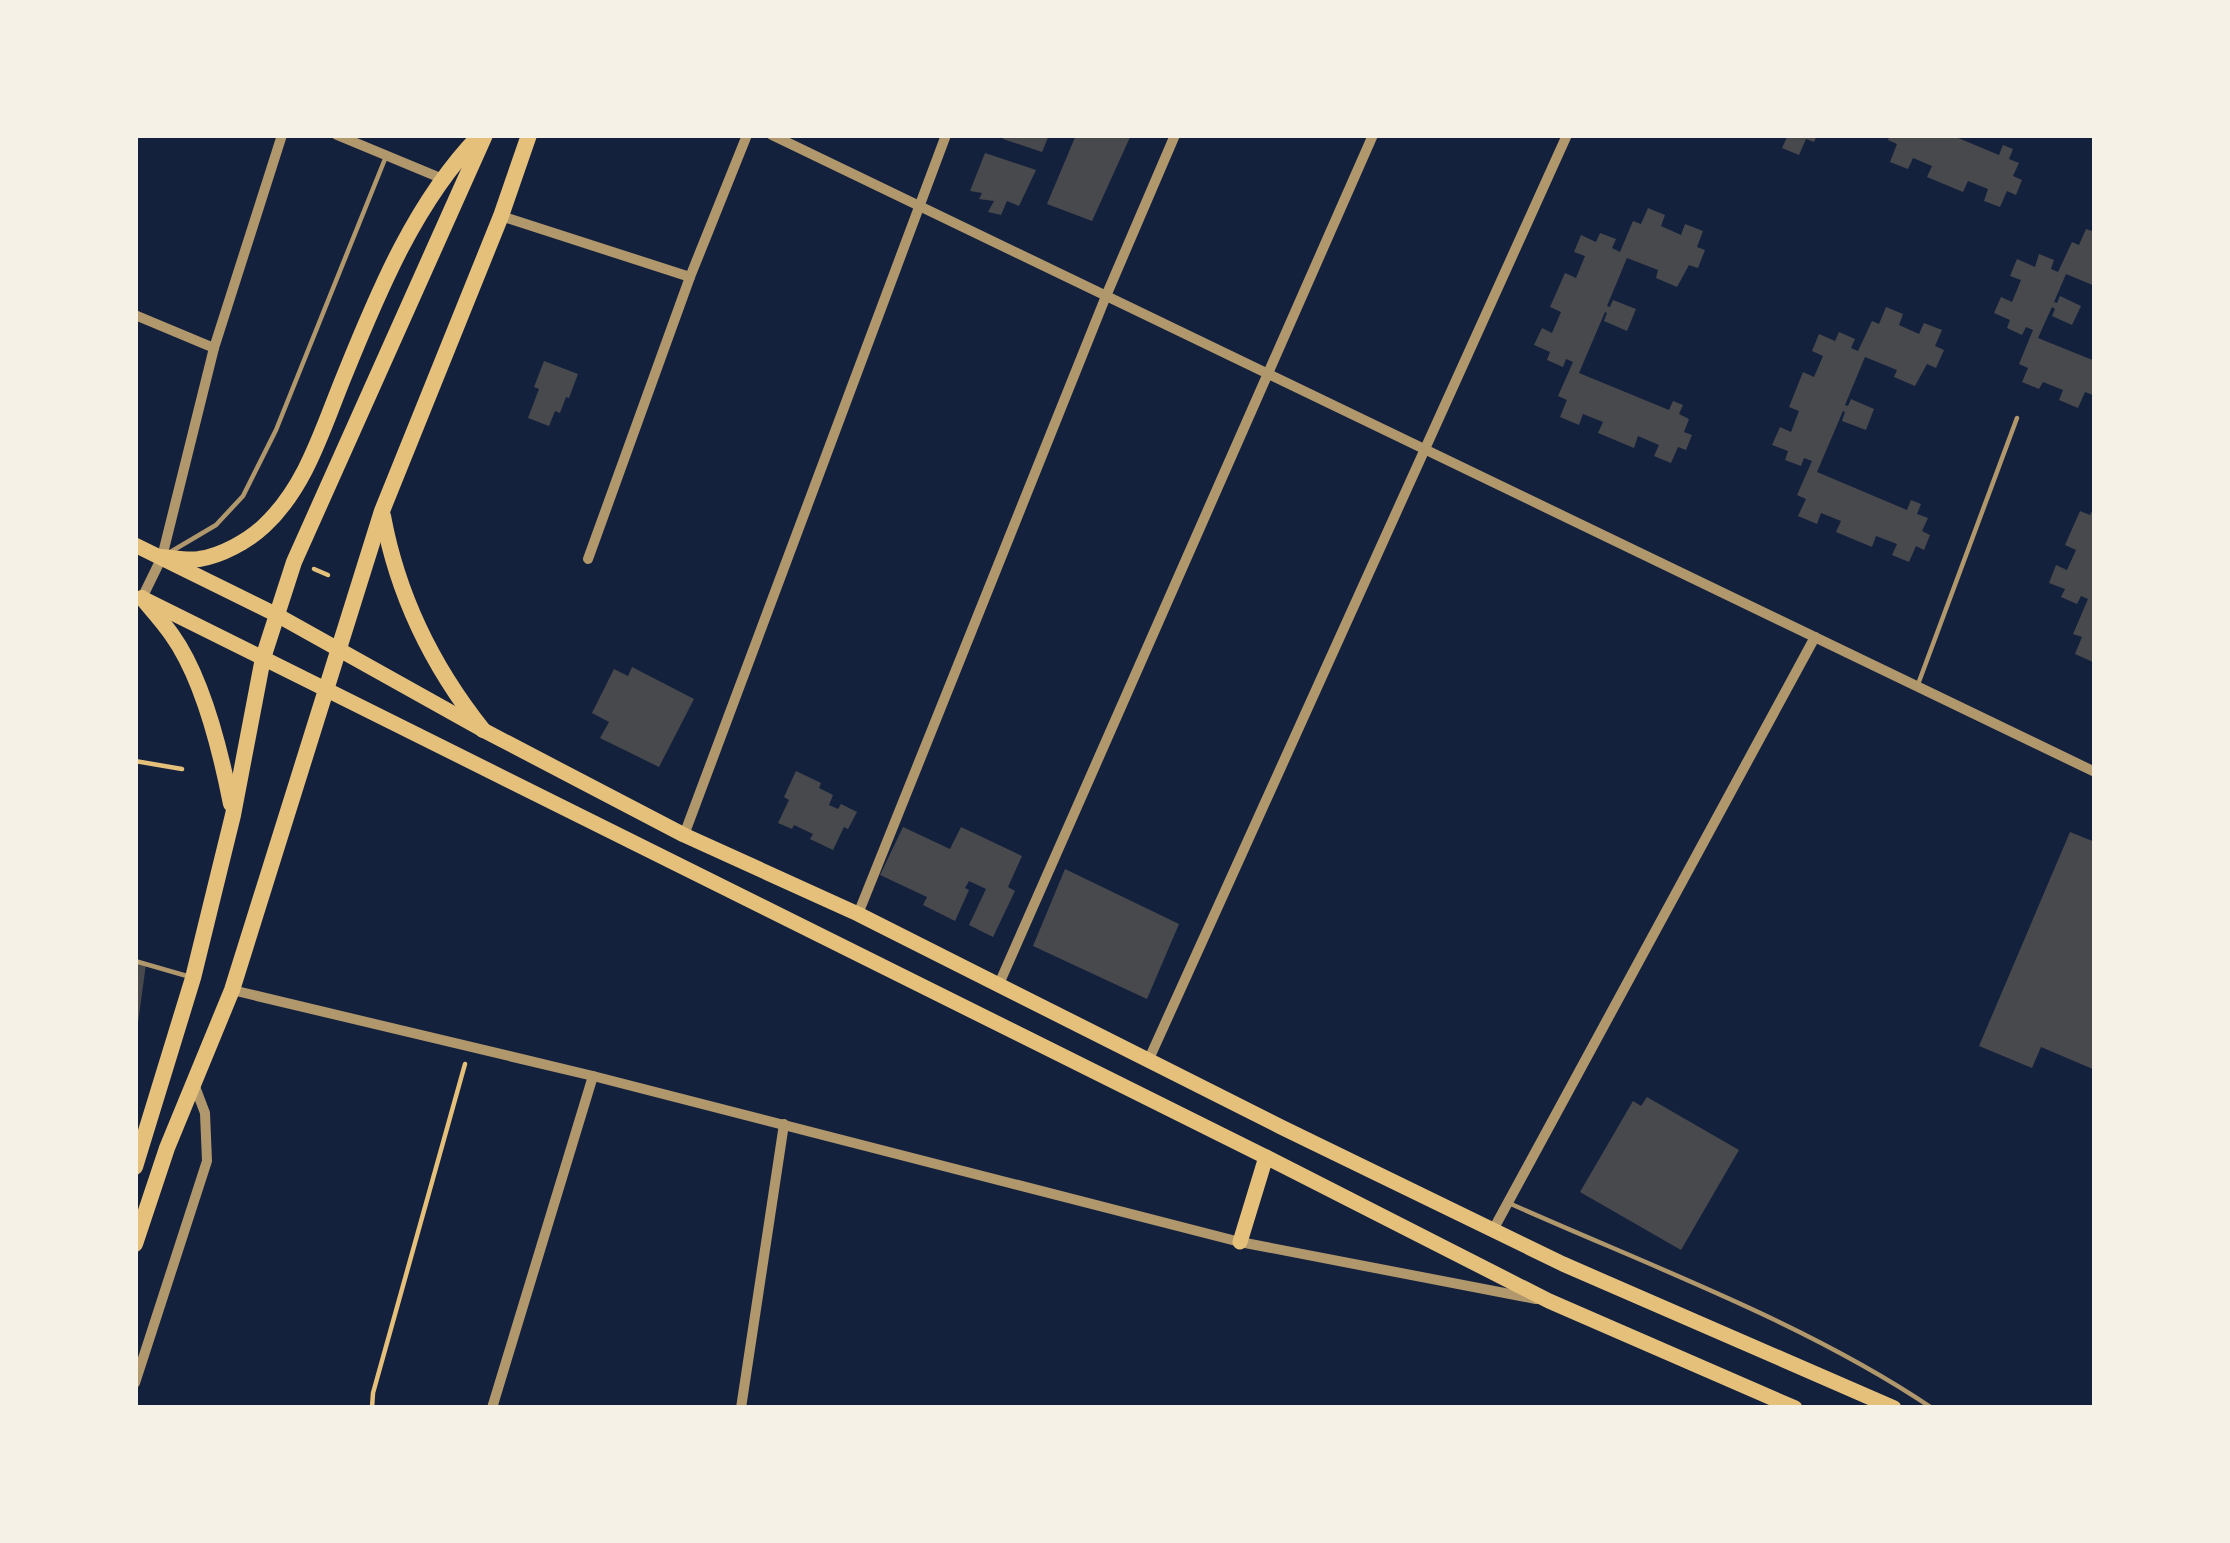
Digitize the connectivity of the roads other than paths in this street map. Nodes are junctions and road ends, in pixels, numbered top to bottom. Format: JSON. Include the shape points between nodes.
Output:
{"nodes":[{"id":1,"x":282,"y":135,"type":"edge"},
{"id":2,"x":337,"y":135,"type":"edge"},
{"id":3,"x":483,"y":135,"type":"edge"},
{"id":4,"x":529,"y":135,"type":"edge"},
{"id":5,"x":747,"y":135,"type":"edge"},
{"id":6,"x":772,"y":135,"type":"edge"},
{"id":7,"x":946,"y":135,"type":"edge"},
{"id":8,"x":1175,"y":135,"type":"edge"},
{"id":9,"x":1373,"y":135,"type":"edge"},
{"id":10,"x":1567,"y":135,"type":"edge"},
{"id":11,"x":386,"y":154,"type":"junction"},
{"id":12,"x":443,"y":179,"type":"junction"},
{"id":13,"x":918,"y":206,"type":"junction"},
{"id":14,"x":501,"y":216,"type":"junction"},
{"id":15,"x":690,"y":277,"type":"junction"},
{"id":16,"x":1106,"y":296,"type":"junction"},
{"id":17,"x":135,"y":315,"type":"edge"},
{"id":18,"x":214,"y":348,"type":"junction"},
{"id":19,"x":1266,"y":373,"type":"junction"},
{"id":20,"x":2017,"y":418,"type":"dead end"},
{"id":21,"x":1425,"y":449,"type":"junction"},
{"id":22,"x":382,"y":511,"type":"junction"},
{"id":23,"x":135,"y":545,"type":"edge"},
{"id":24,"x":162,"y":557,"type":"junction"},
{"id":25,"x":588,"y":559,"type":"dead end"},
{"id":26,"x":139,"y":596,"type":"edge"},
{"id":27,"x":277,"y":615,"type":"junction"},
{"id":28,"x":1815,"y":638,"type":"junction"},
{"id":29,"x":339,"y":650,"type":"junction"},
{"id":30,"x":263,"y":658,"type":"junction"},
{"id":31,"x":1917,"y":687,"type":"junction"},
{"id":32,"x":326,"y":689,"type":"junction"},
{"id":33,"x":483,"y":730,"type":"junction"},
{"id":34,"x":2095,"y":772,"type":"edge"},
{"id":35,"x":233,"y":815,"type":"junction"},
{"id":36,"x":684,"y":835,"type":"junction"},
{"id":37,"x":858,"y":914,"type":"junction"},
{"id":38,"x":135,"y":961,"type":"edge"},
{"id":39,"x":193,"y":978,"type":"junction"},
{"id":40,"x":999,"y":984,"type":"junction"},
{"id":41,"x":232,"y":990,"type":"junction"},
{"id":42,"x":1149,"y":1059,"type":"junction"},
{"id":43,"x":593,"y":1076,"type":"junction"},
{"id":44,"x":194,"y":1084,"type":"junction"},
{"id":45,"x":784,"y":1124,"type":"junction"},
{"id":46,"x":1266,"y":1157,"type":"junction"},
{"id":47,"x":135,"y":1167,"type":"edge"},
{"id":48,"x":1508,"y":1203,"type":"junction"},
{"id":49,"x":1493,"y":1230,"type":"junction"},
{"id":50,"x":1240,"y":1241,"type":"junction"},
{"id":51,"x":135,"y":1244,"type":"edge"},
{"id":52,"x":1550,"y":1301,"type":"junction"},
{"id":53,"x":135,"y":1383,"type":"edge"},
{"id":54,"x":1789,"y":1407,"type":"edge"},
{"id":55,"x":492,"y":1408,"type":"edge"},
{"id":56,"x":742,"y":1408,"type":"edge"},
{"id":57,"x":1894,"y":1408,"type":"edge"},
{"id":58,"x":1932,"y":1408,"type":"edge"}],
"edges":[{"from":1,"to":18,"type":"street"},
{"from":2,"to":11,"type":"street"},
{"from":3,"to":12,"type":"main road"},
{"from":3,"to":27,"type":"main road"},
{"from":4,"to":14,"type":"main road"},
{"from":5,"to":15,"type":"street"},
{"from":6,"to":13,"type":"street"},
{"from":7,"to":13,"type":"street"},
{"from":8,"to":16,"type":"street"},
{"from":9,"to":19,"type":"street"},
{"from":10,"to":21,"type":"street"},
{"from":11,"to":12,"type":"street"},
{"from":11,"to":24,"type":"lane","via":[[243,496],[216,525]]},
{"from":12,"to":24,"type":"main road","via":[[408,236],[284,505],[261,530],[220,552]]},
{"from":13,"to":16,"type":"street"},
{"from":13,"to":36,"type":"street"},
{"from":14,"to":15,"type":"street"},
{"from":14,"to":22,"type":"main road"},
{"from":15,"to":25,"type":"street"},
{"from":16,"to":19,"type":"street"},
{"from":16,"to":37,"type":"street"},
{"from":17,"to":18,"type":"street"},
{"from":18,"to":24,"type":"street"},
{"from":19,"to":21,"type":"street"},
{"from":19,"to":40,"type":"street"},
{"from":20,"to":31,"type":"lane"},
{"from":21,"to":28,"type":"street"},
{"from":21,"to":42,"type":"street"},
{"from":22,"to":29,"type":"main road"},
{"from":22,"to":33,"type":"main road","via":[[420,633]]},
{"from":23,"to":24,"type":"main road"},
{"from":24,"to":26,"type":"street"},
{"from":24,"to":27,"type":"main road"},
{"from":26,"to":30,"type":"main road"},
{"from":26,"to":35,"type":"main road","via":[[174,637],[193,677]]},
{"from":27,"to":29,"type":"main road"},
{"from":27,"to":30,"type":"main road"},
{"from":28,"to":31,"type":"street"},
{"from":28,"to":48,"type":"street"},
{"from":29,"to":32,"type":"main road"},
{"from":29,"to":33,"type":"main road"},
{"from":30,"to":32,"type":"main road"},
{"from":30,"to":35,"type":"main road"},
{"from":31,"to":34,"type":"street"},
{"from":32,"to":41,"type":"main road"},
{"from":32,"to":46,"type":"main road"},
{"from":33,"to":36,"type":"main road"},
{"from":35,"to":39,"type":"main road"},
{"from":36,"to":37,"type":"main road"},
{"from":37,"to":40,"type":"main road"},
{"from":38,"to":39,"type":"lane"},
{"from":39,"to":47,"type":"main road"},
{"from":40,"to":42,"type":"main road"},
{"from":41,"to":43,"type":"street"},
{"from":41,"to":44,"type":"main road"},
{"from":42,"to":49,"type":"main road"},
{"from":43,"to":45,"type":"street"},
{"from":43,"to":55,"type":"street"},
{"from":44,"to":51,"type":"main road"},
{"from":44,"to":53,"type":"street","via":[[205,1113],[207,1161]]},
{"from":45,"to":50,"type":"street"},
{"from":45,"to":56,"type":"street"},
{"from":46,"to":50,"type":"main road"},
{"from":46,"to":52,"type":"main road"},
{"from":48,"to":49,"type":"street"},
{"from":48,"to":58,"type":"lane","via":[[1780,1323]]},
{"from":49,"to":57,"type":"main road"},
{"from":50,"to":52,"type":"street"},
{"from":52,"to":54,"type":"main road"}]}
